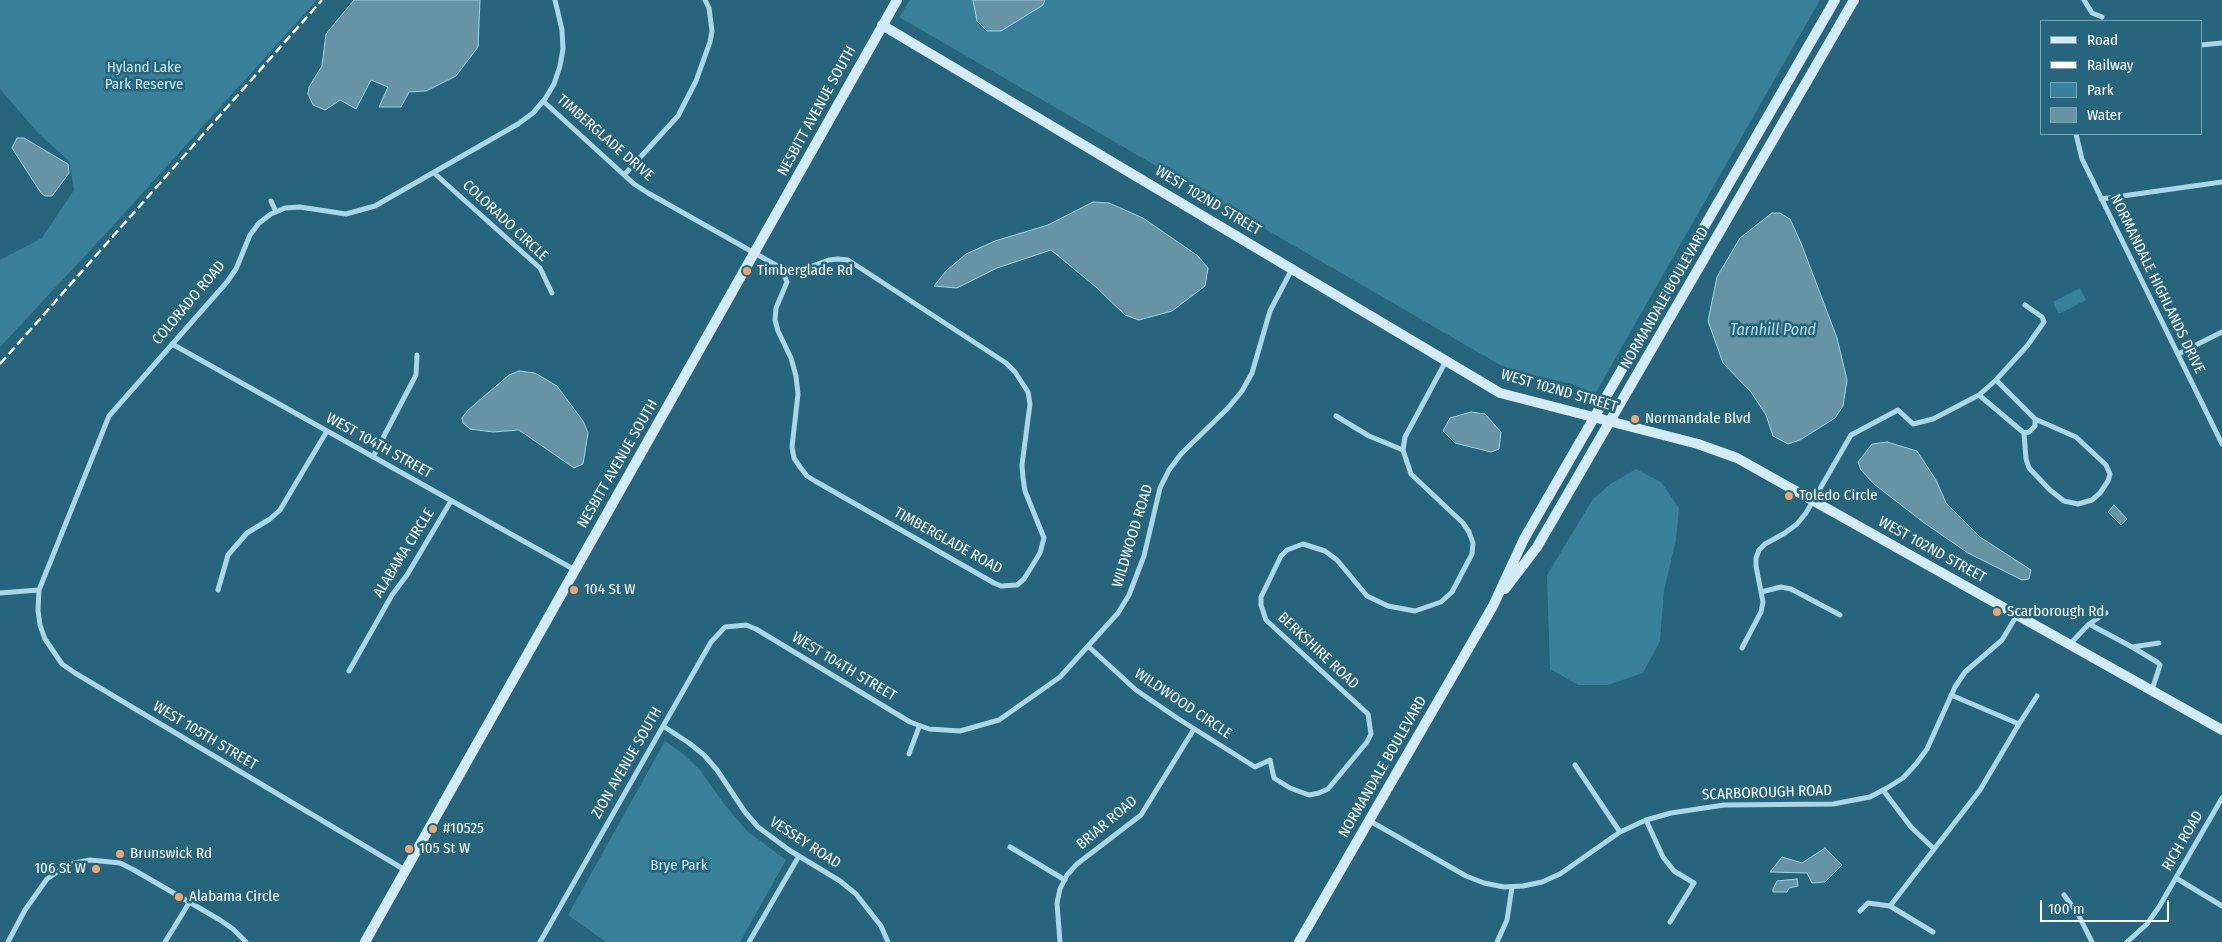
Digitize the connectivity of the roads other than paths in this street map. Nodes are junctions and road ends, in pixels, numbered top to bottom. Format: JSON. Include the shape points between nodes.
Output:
{"nodes":[{"id":1,"x":555,"y":0,"type":"edge"},
{"id":2,"x":705,"y":0,"type":"edge"},
{"id":3,"x":897,"y":0,"type":"edge"},
{"id":4,"x":1835,"y":0,"type":"edge"},
{"id":5,"x":1854,"y":0,"type":"edge"},
{"id":6,"x":2084,"y":0,"type":"edge"},
{"id":7,"x":2102,"y":17,"type":"dead end"},
{"id":8,"x":882,"y":25,"type":"junction"},
{"id":9,"x":2222,"y":43,"type":"edge"},
{"id":10,"x":2202,"y":46,"type":"edge"},
{"id":11,"x":543,"y":101,"type":"junction"},
{"id":12,"x":2076,"y":135,"type":"edge"},
{"id":13,"x":434,"y":173,"type":"junction"},
{"id":14,"x":624,"y":175,"type":"junction"},
{"id":15,"x":2222,"y":182,"type":"edge"},
{"id":16,"x":2101,"y":199,"type":"junction"},
{"id":17,"x":271,"y":201,"type":"dead end"},
{"id":18,"x":276,"y":212,"type":"junction"},
{"id":19,"x":759,"y":254,"type":"junction"},
{"id":20,"x":781,"y":268,"type":"junction"},
{"id":21,"x":1292,"y":269,"type":"junction"},
{"id":22,"x":552,"y":293,"type":"dead end"},
{"id":23,"x":2025,"y":305,"type":"dead end"},
{"id":24,"x":2222,"y":332,"type":"edge"},
{"id":25,"x":172,"y":344,"type":"junction"},
{"id":26,"x":2178,"y":354,"type":"junction"},
{"id":27,"x":417,"y":355,"type":"dead end"},
{"id":28,"x":1447,"y":360,"type":"junction"},
{"id":29,"x":1996,"y":380,"type":"junction"},
{"id":30,"x":1979,"y":395,"type":"junction"},
{"id":31,"x":1336,"y":416,"type":"dead end"},
{"id":32,"x":1594,"y":416,"type":"junction"},
{"id":33,"x":2035,"y":420,"type":"junction"},
{"id":34,"x":1611,"y":421,"type":"junction"},
{"id":35,"x":327,"y":431,"type":"junction"},
{"id":36,"x":2024,"y":433,"type":"junction"},
{"id":37,"x":2222,"y":444,"type":"edge"},
{"id":38,"x":1403,"y":450,"type":"junction"},
{"id":39,"x":373,"y":457,"type":"junction"},
{"id":40,"x":1813,"y":500,"type":"junction"},
{"id":41,"x":451,"y":501,"type":"junction"},
{"id":42,"x":575,"y":570,"type":"junction"},
{"id":43,"x":40,"y":590,"type":"junction"},
{"id":44,"x":218,"y":590,"type":"dead end"},
{"id":45,"x":1761,"y":592,"type":"junction"},
{"id":46,"x":0,"y":593,"type":"edge"},
{"id":47,"x":1493,"y":606,"type":"junction"},
{"id":48,"x":2106,"y":614,"type":"dead end"},
{"id":49,"x":1840,"y":615,"type":"dead end"},
{"id":50,"x":2017,"y":615,"type":"junction"},
{"id":51,"x":2089,"y":624,"type":"junction"},
{"id":52,"x":756,"y":629,"type":"joint"},
{"id":53,"x":2159,"y":642,"type":"dead end"},
{"id":54,"x":2070,"y":644,"type":"junction"},
{"id":55,"x":1089,"y":647,"type":"junction"},
{"id":56,"x":2132,"y":647,"type":"junction"},
{"id":57,"x":1742,"y":648,"type":"dead end"},
{"id":58,"x":349,"y":671,"type":"dead end"},
{"id":59,"x":1060,"y":677,"type":"joint"},
{"id":60,"x":2152,"y":690,"type":"junction"},
{"id":61,"x":1951,"y":695,"type":"junction"},
{"id":62,"x":2037,"y":696,"type":"dead end"},
{"id":63,"x":2019,"y":724,"type":"junction"},
{"id":64,"x":663,"y":726,"type":"junction"},
{"id":65,"x":919,"y":726,"type":"junction"},
{"id":66,"x":1194,"y":728,"type":"junction"},
{"id":67,"x":2222,"y":730,"type":"edge"},
{"id":68,"x":910,"y":754,"type":"dead end"},
{"id":69,"x":1270,"y":760,"type":"joint"},
{"id":70,"x":1575,"y":766,"type":"dead end"},
{"id":71,"x":1883,"y":790,"type":"junction"},
{"id":72,"x":2222,"y":798,"type":"edge"},
{"id":73,"x":1646,"y":820,"type":"junction"},
{"id":74,"x":1370,"y":821,"type":"junction"},
{"id":75,"x":1620,"y":832,"type":"junction"},
{"id":76,"x":1010,"y":846,"type":"dead end"},
{"id":77,"x":1934,"y":849,"type":"junction"},
{"id":78,"x":800,"y":856,"type":"junction"},
{"id":79,"x":405,"y":870,"type":"junction"},
{"id":80,"x":2176,"y":878,"type":"junction"},
{"id":81,"x":1065,"y":880,"type":"junction"},
{"id":82,"x":1512,"y":887,"type":"junction"},
{"id":83,"x":2064,"y":895,"type":"dead end"},
{"id":84,"x":189,"y":903,"type":"junction"},
{"id":85,"x":1890,"y":906,"type":"junction"},
{"id":86,"x":2222,"y":906,"type":"edge"},
{"id":87,"x":1860,"y":911,"type":"dead end"},
{"id":88,"x":1670,"y":922,"type":"dead end"},
{"id":89,"x":1933,"y":932,"type":"dead end"},
{"id":90,"x":8,"y":942,"type":"edge"},
{"id":91,"x":165,"y":942,"type":"edge"},
{"id":92,"x":246,"y":942,"type":"edge"},
{"id":93,"x":364,"y":942,"type":"edge"},
{"id":94,"x":540,"y":942,"type":"edge"},
{"id":95,"x":749,"y":942,"type":"edge"},
{"id":96,"x":888,"y":942,"type":"edge"},
{"id":97,"x":1060,"y":942,"type":"edge"},
{"id":98,"x":1299,"y":942,"type":"edge"},
{"id":99,"x":1497,"y":942,"type":"edge"},
{"id":100,"x":2092,"y":942,"type":"edge"},
{"id":101,"x":2127,"y":942,"type":"edge"}],
"edges":[{"from":1,"to":11,"type":"street","name":"COLORADO ROAD","via":[[563,49],[554,84]]},
{"from":2,"to":14,"type":"street","via":[[712,31],[696,81],[678,116]]},
{"from":3,"to":8,"type":"street","name":"NESBITT AVENUE SOUTH"},
{"from":4,"to":32,"type":"street","name":"NORMANDALE BOULEVARD"},
{"from":5,"to":34,"type":"street","name":"NORMANDALE BOULEVARD"},
{"from":6,"to":7,"type":"street","via":[[2092,13]]},
{"from":8,"to":19,"type":"street","name":"NESBITT AVENUE SOUTH"},
{"from":8,"to":21,"type":"street","name":"WEST 102ND STREET"},
{"from":9,"to":10,"type":"street"},
{"from":11,"to":13,"type":"street","name":"COLORADO ROAD","via":[[518,124]]},
{"from":11,"to":14,"type":"street","name":"TIMBERGLADE DRIVE"},
{"from":12,"to":16,"type":"street","name":"NORMANDALE HIGHLANDS DRIVE","via":[[2082,159]]},
{"from":13,"to":18,"type":"street","name":"COLORADO ROAD","via":[[361,211],[346,214],[300,207]]},
{"from":13,"to":22,"type":"street","name":"COLORADO CIRCLE","via":[[540,268]]},
{"from":14,"to":19,"type":"street","name":"TIMBERGLADE DRIVE","via":[[648,193]]},
{"from":15,"to":16,"type":"street"},
{"from":16,"to":26,"type":"street","name":"NORMANDALE HIGHLANDS DRIVE"},
{"from":17,"to":18,"type":"street"},
{"from":18,"to":25,"type":"street","name":"COLORADO ROAD","via":[[259,223],[227,282]]},
{"from":19,"to":20,"type":"street"},
{"from":19,"to":42,"type":"street","name":"NESBITT AVENUE SOUTH"},
{"from":20,"to":20,"type":"street","name":"TIMBERGLADE ROAD","via":[[801,270],[838,258],[848,260],[1015,372],[1028,392],[1030,404],[1022,465],[1025,491],[1044,538],[1040,553],[1017,585],[994,583],[815,481],[800,467],[792,447],[798,394],[796,376],[775,320],[776,308],[787,282]]},
{"from":21,"to":28,"type":"street","name":"WEST 102ND STREET"},
{"from":21,"to":55,"type":"street","name":"WILDWOOD ROAD","via":[[1270,310],[1252,373],[1228,408],[1169,470],[1160,488],[1144,556],[1129,595]]},
{"from":23,"to":29,"type":"street","via":[[2044,322]]},
{"from":24,"to":26,"type":"street"},
{"from":25,"to":35,"type":"street","name":"WEST 104TH STREET"},
{"from":25,"to":43,"type":"street","name":"COLORADO ROAD","via":[[109,416]]},
{"from":26,"to":37,"type":"street","name":"NORMANDALE HIGHLANDS DRIVE"},
{"from":27,"to":39,"type":"street","via":[[416,375]]},
{"from":28,"to":32,"type":"street","name":"WEST 102ND STREET","via":[[1500,393]]},
{"from":28,"to":38,"type":"street","via":[[1405,437]]},
{"from":29,"to":30,"type":"street"},
{"from":29,"to":33,"type":"street"},
{"from":30,"to":36,"type":"street"},
{"from":30,"to":40,"type":"street","via":[[1933,419],[1913,424],[1898,410],[1851,435]]},
{"from":31,"to":38,"type":"street","via":[[1369,436]]},
{"from":32,"to":34,"type":"street","name":"WEST 102ND STREET"},
{"from":32,"to":47,"type":"street","name":"NORMANDALE BOULEVARD","via":[[1524,539]]},
{"from":33,"to":36,"type":"street","via":[[2035,426]]},
{"from":33,"to":36,"type":"street","via":[[2076,437],[2106,465],[2110,474],[2100,493],[2092,500],[2078,504],[2064,501],[2050,490],[2029,468]]},
{"from":34,"to":40,"type":"street","name":"WEST 102ND STREET","via":[[1731,455]]},
{"from":34,"to":47,"type":"street","name":"NORMANDALE BOULEVARD","via":[[1537,547]]},
{"from":35,"to":39,"type":"street","name":"WEST 104TH STREET"},
{"from":35,"to":44,"type":"street","via":[[280,510],[247,533],[228,555]]},
{"from":38,"to":69,"type":"street","name":"BERKSHIRE ROAD","via":[[1411,474],[1469,532],[1472,554],[1452,592],[1442,602],[1415,611],[1388,606],[1368,596],[1348,570],[1325,551],[1303,544],[1281,556],[1262,597],[1262,613],[1368,714],[1371,734],[1336,782],[1319,794],[1309,795],[1274,778]]},
{"from":39,"to":41,"type":"street","name":"WEST 104TH STREET"},
{"from":40,"to":45,"type":"street","via":[[1797,524],[1759,550],[1756,566]]},
{"from":40,"to":50,"type":"street","name":"WEST 102ND STREET"},
{"from":41,"to":42,"type":"street","name":"WEST 104TH STREET"},
{"from":41,"to":58,"type":"street","name":"ALABAMA CIRCLE"},
{"from":42,"to":79,"type":"street","name":"NESBITT AVENUE SOUTH"},
{"from":43,"to":46,"type":"street"},
{"from":43,"to":79,"type":"street","name":"WEST 105TH STREET","via":[[40,625],[45,639],[62,664]]},
{"from":45,"to":49,"type":"street","via":[[1781,587],[1791,589]]},
{"from":45,"to":57,"type":"street","via":[[1761,612]]},
{"from":47,"to":74,"type":"street","name":"NORMANDALE BOULEVARD"},
{"from":48,"to":51,"type":"street"},
{"from":50,"to":54,"type":"street","name":"WEST 102ND STREET"},
{"from":50,"to":61,"type":"street","name":"SCARBOROUGH ROAD","via":[[2002,640],[1965,672]]},
{"from":51,"to":54,"type":"street"},
{"from":51,"to":56,"type":"street"},
{"from":52,"to":64,"type":"street","name":"ZION AVENUE SOUTH","via":[[736,625],[725,627],[717,634]]},
{"from":52,"to":65,"type":"street","name":"WEST 104TH STREET"},
{"from":53,"to":56,"type":"street"},
{"from":54,"to":60,"type":"street","name":"WEST 102ND STREET"},
{"from":55,"to":59,"type":"street","name":"WILDWOOD ROAD"},
{"from":55,"to":66,"type":"street","name":"WILDWOOD CIRCLE","via":[[1136,690]]},
{"from":56,"to":60,"type":"street","via":[[2160,665]]},
{"from":59,"to":65,"type":"street","name":"WEST 104TH STREET","via":[[999,720],[979,727],[960,731]]},
{"from":60,"to":67,"type":"street","name":"WEST 102ND STREET"},
{"from":61,"to":63,"type":"street"},
{"from":61,"to":71,"type":"street","name":"SCARBOROUGH ROAD","via":[[1927,749],[1903,778]]},
{"from":62,"to":63,"type":"street"},
{"from":63,"to":77,"type":"street","via":[[1980,790]]},
{"from":64,"to":78,"type":"street","name":"VESSEY ROAD","via":[[704,755],[758,827]]},
{"from":64,"to":94,"type":"street","name":"ZION AVENUE SOUTH"},
{"from":65,"to":68,"type":"street"},
{"from":66,"to":69,"type":"street","name":"WILDWOOD CIRCLE","via":[[1255,767]]},
{"from":66,"to":81,"type":"street","name":"BRIAR ROAD","via":[[1141,815],[1077,864]]},
{"from":70,"to":75,"type":"street"},
{"from":71,"to":73,"type":"street","name":"SCARBOROUGH ROAD","via":[[1870,797],[1833,804],[1724,805]]},
{"from":71,"to":77,"type":"street"},
{"from":72,"to":80,"type":"street","name":"RICH ROAD"},
{"from":73,"to":75,"type":"street","name":"SCARBOROUGH ROAD"},
{"from":73,"to":88,"type":"street","via":[[1663,857],[1674,871],[1694,883]]},
{"from":74,"to":82,"type":"street","name":"SCARBOROUGH ROAD","via":[[1466,876],[1484,883]]},
{"from":74,"to":98,"type":"street","name":"NORMANDALE BOULEVARD"},
{"from":75,"to":82,"type":"street","name":"SCARBOROUGH ROAD","via":[[1560,874],[1542,882]]},
{"from":76,"to":81,"type":"street"},
{"from":77,"to":85,"type":"street"},
{"from":78,"to":95,"type":"street"},
{"from":78,"to":96,"type":"street","name":"VESSEY ROAD","via":[[856,894]]},
{"from":79,"to":93,"type":"street","name":"NESBITT AVENUE SOUTH"},
{"from":80,"to":86,"type":"street"},
{"from":80,"to":101,"type":"street","name":"RICH ROAD","via":[[2148,924]]},
{"from":81,"to":97,"type":"street","name":"BRIAR ROAD","via":[[1057,903]]},
{"from":82,"to":99,"type":"street","via":[[1507,920]]},
{"from":83,"to":100,"type":"street"},
{"from":84,"to":90,"type":"street","via":[[120,863],[90,860],[60,870],[37,890]]},
{"from":84,"to":91,"type":"street"},
{"from":84,"to":92,"type":"street","via":[[233,929]]},
{"from":85,"to":87,"type":"street","via":[[1868,903]]},
{"from":85,"to":89,"type":"street"}]}
